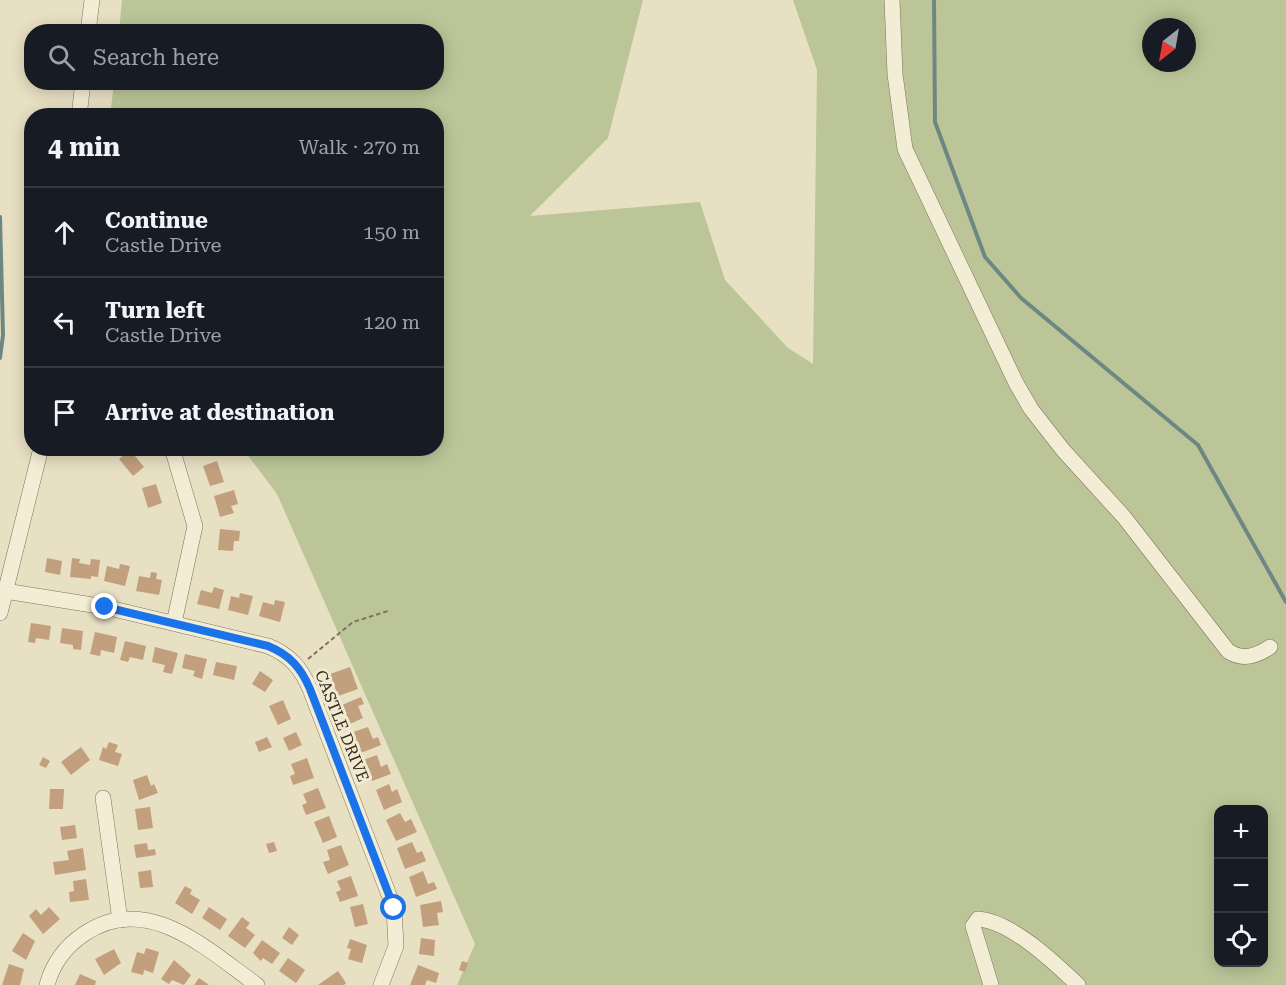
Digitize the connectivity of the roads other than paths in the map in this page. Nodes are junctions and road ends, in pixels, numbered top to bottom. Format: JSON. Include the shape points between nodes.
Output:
{"nodes":[{"id":1,"x":92,"y":0,"type":"edge"},
{"id":2,"x":892,"y":0,"type":"edge"},
{"id":3,"x":89,"y":24,"type":"edge"},
{"id":4,"x":82,"y":90,"type":"edge"},
{"id":5,"x":80,"y":108,"type":"edge"},
{"id":6,"x":39,"y":456,"type":"edge"},
{"id":7,"x":174,"y":456,"type":"edge"},
{"id":8,"x":5,"y":591,"type":"junction"},
{"id":9,"x":0,"y":613,"type":"edge"},
{"id":10,"x":174,"y":623,"type":"junction"},
{"id":11,"x":1270,"y":647,"type":"dead end"},
{"id":12,"x":103,"y":798,"type":"dead end"},
{"id":13,"x":120,"y":920,"type":"junction"},
{"id":14,"x":47,"y":985,"type":"edge"},
{"id":15,"x":257,"y":985,"type":"edge"},
{"id":16,"x":381,"y":985,"type":"edge"},
{"id":17,"x":991,"y":985,"type":"edge"},
{"id":18,"x":1078,"y":985,"type":"edge"}],
"edges":[{"from":1,"to":3,"type":"street"},
{"from":2,"to":11,"type":"street","via":[[895,74],[905,149],[1026,400],[1228,651],[1246,657]]},
{"from":4,"to":5,"type":"street"},
{"from":6,"to":8,"type":"street"},
{"from":7,"to":10,"type":"street","via":[[195,526]]},
{"from":8,"to":9,"type":"street"},
{"from":8,"to":10,"type":"street","name":"CASTLE DRIVE"},
{"from":10,"to":16,"type":"street","name":"CASTLE DRIVE","via":[[268,646],[299,667],[394,908],[396,946]]},
{"from":12,"to":13,"type":"street"},
{"from":13,"to":14,"type":"street","via":[[77,939],[59,958]]},
{"from":13,"to":15,"type":"street","via":[[146,920],[178,930]]},
{"from":17,"to":18,"type":"street","via":[[973,926],[978,919],[1005,929],[1040,950]]}]}
